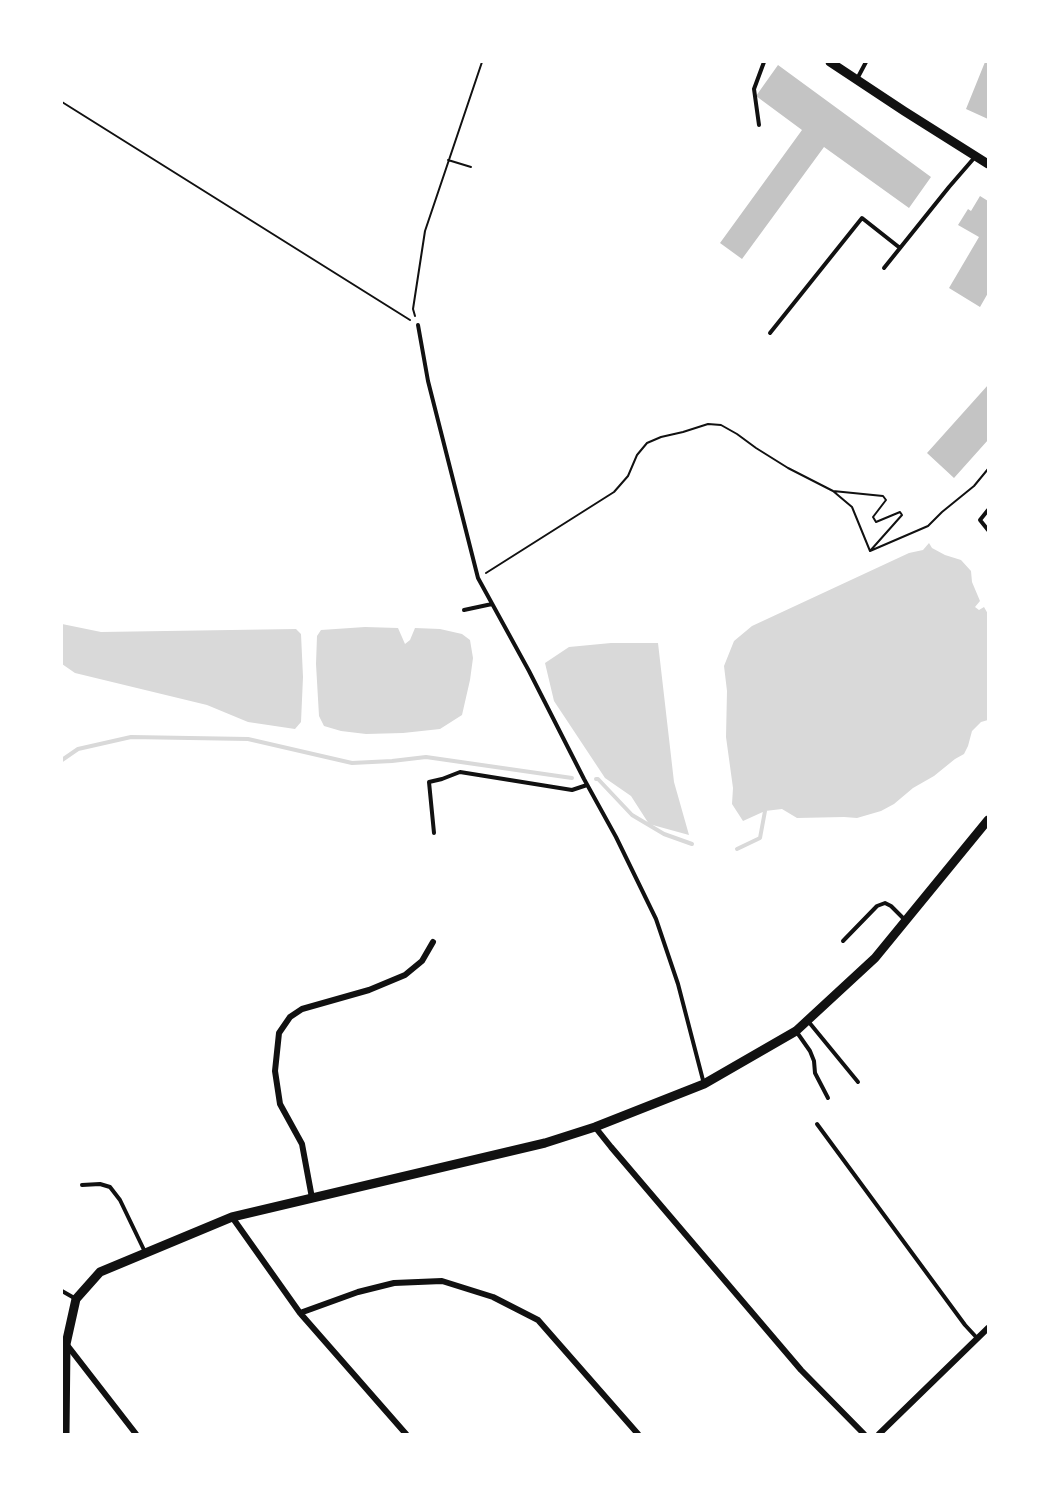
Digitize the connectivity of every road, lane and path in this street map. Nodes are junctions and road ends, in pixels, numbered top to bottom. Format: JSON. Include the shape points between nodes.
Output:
{"nodes":[{"id":1,"x":482,"y":62,"type":"edge"},
{"id":2,"x":764,"y":62,"type":"edge"},
{"id":3,"x":830,"y":62,"type":"edge"},
{"id":4,"x":866,"y":62,"type":"edge"},
{"id":5,"x":856,"y":80,"type":"junction"},
{"id":6,"x":62,"y":102,"type":"edge"},
{"id":7,"x":759,"y":125,"type":"dead end"},
{"id":8,"x":976,"y":156,"type":"junction"},
{"id":9,"x":448,"y":160,"type":"junction"},
{"id":10,"x":988,"y":164,"type":"edge"},
{"id":11,"x":471,"y":167,"type":"dead end"},
{"id":12,"x":900,"y":248,"type":"junction"},
{"id":13,"x":884,"y":268,"type":"dead end"},
{"id":14,"x":418,"y":325,"type":"junction"},
{"id":15,"x":770,"y":333,"type":"dead end"},
{"id":16,"x":988,"y":469,"type":"edge"},
{"id":17,"x":833,"y":491,"type":"junction"},
{"id":18,"x":988,"y":510,"type":"edge"},
{"id":19,"x":988,"y":530,"type":"edge"},
{"id":20,"x":870,"y":551,"type":"junction"},
{"id":21,"x":478,"y":578,"type":"junction"},
{"id":22,"x":492,"y":604,"type":"junction"},
{"id":23,"x":464,"y":610,"type":"dead end"},
{"id":24,"x":587,"y":785,"type":"junction"},
{"id":25,"x":988,"y":820,"type":"edge"},
{"id":26,"x":434,"y":833,"type":"dead end"},
{"id":27,"x":905,"y":921,"type":"junction"},
{"id":28,"x":843,"y":941,"type":"dead end"},
{"id":29,"x":433,"y":942,"type":"dead end"},
{"id":30,"x":807,"y":1020,"type":"junction"},
{"id":31,"x":796,"y":1031,"type":"junction"},
{"id":32,"x":858,"y":1082,"type":"dead end"},
{"id":33,"x":704,"y":1084,"type":"junction"},
{"id":34,"x":828,"y":1098,"type":"dead end"},
{"id":35,"x":817,"y":1124,"type":"dead end"},
{"id":36,"x":595,"y":1127,"type":"junction"},
{"id":37,"x":82,"y":1185,"type":"dead end"},
{"id":38,"x":312,"y":1198,"type":"junction"},
{"id":39,"x":232,"y":1217,"type":"junction"},
{"id":40,"x":145,"y":1253,"type":"junction"},
{"id":41,"x":62,"y":1292,"type":"edge"},
{"id":42,"x":76,"y":1299,"type":"junction"},
{"id":43,"x":300,"y":1313,"type":"junction"},
{"id":44,"x":988,"y":1328,"type":"edge"},
{"id":45,"x":978,"y":1339,"type":"junction"},
{"id":46,"x":66,"y":1344,"type":"junction"},
{"id":47,"x":65,"y":1434,"type":"edge"},
{"id":48,"x":136,"y":1434,"type":"edge"},
{"id":49,"x":406,"y":1434,"type":"edge"},
{"id":50,"x":638,"y":1434,"type":"edge"},
{"id":51,"x":864,"y":1434,"type":"edge"},
{"id":52,"x":879,"y":1434,"type":"edge"}],
"edges":[{"from":1,"to":9,"type":"path"},
{"from":2,"to":7,"type":"lane","via":[[754,89]]},
{"from":3,"to":5,"type":"street"},
{"from":4,"to":5,"type":"lane"},
{"from":5,"to":8,"type":"street"},
{"from":6,"to":14,"type":"path"},
{"from":8,"to":10,"type":"street"},
{"from":8,"to":12,"type":"lane"},
{"from":9,"to":11,"type":"path"},
{"from":9,"to":14,"type":"path","via":[[425,231],[413,309]]},
{"from":12,"to":13,"type":"lane"},
{"from":12,"to":15,"type":"lane","via":[[862,218]]},
{"from":14,"to":21,"type":"lane","via":[[428,381]]},
{"from":16,"to":20,"type":"path","via":[[928,526]]},
{"from":17,"to":20,"type":"path","via":[[852,507]]},
{"from":17,"to":20,"type":"path","via":[[883,496],[886,500],[873,518],[876,522],[902,514]]},
{"from":17,"to":21,"type":"path","via":[[788,468],[721,425],[708,424],[647,443],[614,492]]},
{"from":18,"to":19,"type":"lane","via":[[980,520]]},
{"from":21,"to":22,"type":"lane"},
{"from":22,"to":23,"type":"lane"},
{"from":22,"to":24,"type":"lane"},
{"from":24,"to":26,"type":"lane","via":[[572,790],[460,772],[429,782]]},
{"from":24,"to":33,"type":"lane","via":[[656,920],[678,984]]},
{"from":25,"to":27,"type":"street"},
{"from":27,"to":28,"type":"lane","via":[[885,903],[877,906]]},
{"from":27,"to":30,"type":"street","via":[[875,958]]},
{"from":29,"to":38,"type":"street","via":[[422,961],[405,975],[302,1009],[290,1017],[279,1033],[275,1071],[280,1104],[302,1144]]},
{"from":30,"to":31,"type":"street"},
{"from":30,"to":32,"type":"lane"},
{"from":31,"to":33,"type":"street"},
{"from":31,"to":34,"type":"lane","via":[[810,1051],[815,1073]]},
{"from":33,"to":36,"type":"street"},
{"from":35,"to":45,"type":"lane"},
{"from":36,"to":38,"type":"street","via":[[546,1143]]},
{"from":36,"to":51,"type":"street","via":[[801,1370]]},
{"from":37,"to":40,"type":"lane","via":[[110,1187]]},
{"from":38,"to":39,"type":"street"},
{"from":39,"to":40,"type":"street"},
{"from":39,"to":43,"type":"street"},
{"from":40,"to":42,"type":"street","via":[[100,1272]]},
{"from":41,"to":42,"type":"lane"},
{"from":42,"to":46,"type":"street"},
{"from":43,"to":49,"type":"street"},
{"from":43,"to":50,"type":"street","via":[[394,1283],[442,1281],[493,1297],[538,1320]]},
{"from":44,"to":45,"type":"street"},
{"from":45,"to":52,"type":"street"},
{"from":46,"to":47,"type":"street"},
{"from":46,"to":48,"type":"street"}]}
